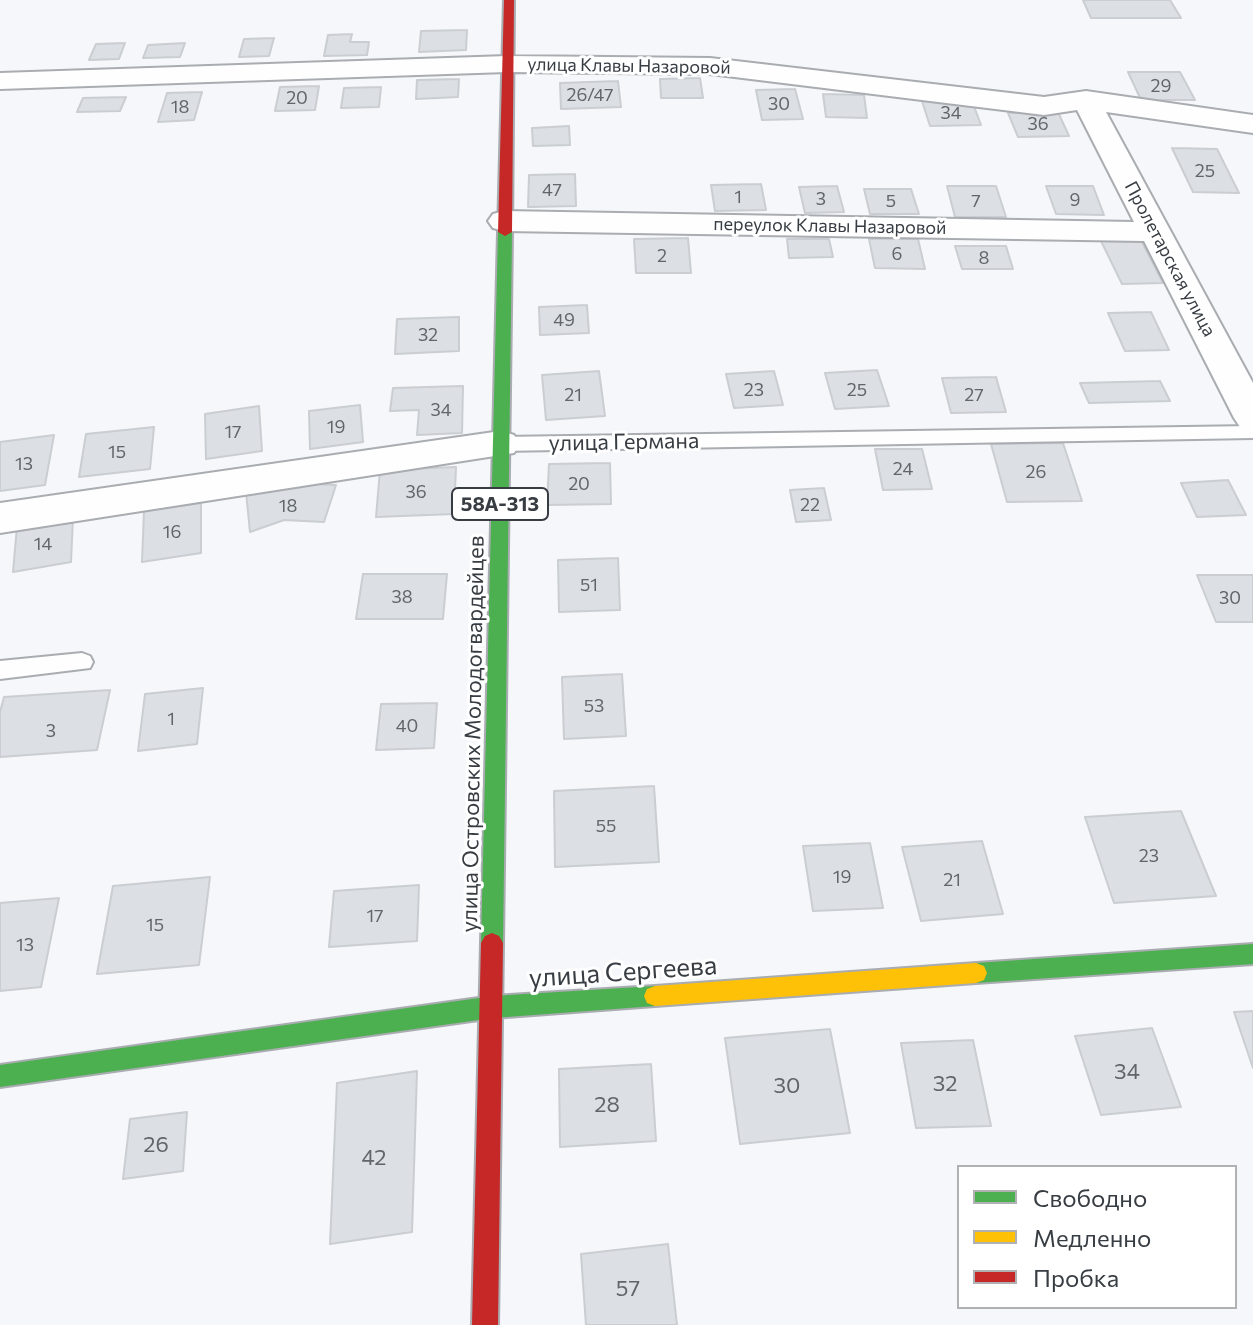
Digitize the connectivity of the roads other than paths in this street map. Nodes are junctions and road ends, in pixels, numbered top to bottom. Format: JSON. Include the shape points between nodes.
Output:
{"nodes":[{"id":1,"x":509,"y":0,"type":"edge"},
{"id":2,"x":507,"y":64,"type":"junction"},
{"id":3,"x":0,"y":81,"type":"edge"},
{"id":4,"x":1086,"y":100,"type":"junction"},
{"id":5,"x":1253,"y":124,"type":"edge"},
{"id":6,"x":504,"y":221,"type":"junction"},
{"id":7,"x":1156,"y":232,"type":"junction"},
{"id":8,"x":1253,"y":418,"type":"edge"},
{"id":9,"x":1253,"y":432,"type":"edge"},
{"id":10,"x":501,"y":444,"type":"junction"},
{"id":11,"x":0,"y":518,"type":"edge"},
{"id":12,"x":82,"y":662,"type":"dead end"},
{"id":13,"x":0,"y":670,"type":"edge"},
{"id":14,"x":1253,"y":954,"type":"edge"},
{"id":15,"x":493,"y":1007,"type":"junction"},
{"id":16,"x":0,"y":1076,"type":"edge"},
{"id":17,"x":485,"y":1325,"type":"edge"}],
"edges":[{"from":1,"to":2,"type":"main road","name":"улица Островских Молодогвардейцев","number":"58А-313"},
{"from":2,"to":3,"type":"street","name":"улица Клавы Назаровой"},
{"from":2,"to":4,"type":"street","name":"улица Клавы Назаровой","via":[[710,66],[1044,106]]},
{"from":2,"to":6,"type":"main road","name":"улица Островских Молодогвардейцев","number":"58А-313"},
{"from":4,"to":5,"type":"street","name":"улица Клавы Назаровой"},
{"from":4,"to":7,"type":"street","name":"Пролетарская улица"},
{"from":6,"to":7,"type":"street","name":"переулок Клавы Назаровой"},
{"from":6,"to":10,"type":"main road","name":"улица Островских Молодогвардейцев","number":"58А-313"},
{"from":7,"to":8,"type":"street","name":"Пролетарская улица"},
{"from":9,"to":10,"type":"lane","name":"улица Германа"},
{"from":10,"to":11,"type":"street","name":"улица Германа"},
{"from":10,"to":15,"type":"main road","name":"улица Островских Молодогвардейцев","number":"58А-313"},
{"from":12,"to":13,"type":"lane"},
{"from":14,"to":15,"type":"main road","name":"улица Сергеева"},
{"from":15,"to":16,"type":"main road","name":"улица Сергеева"},
{"from":15,"to":17,"type":"main road","name":"улица Островских Молодогвардейцев","number":"58А-313"}]}
